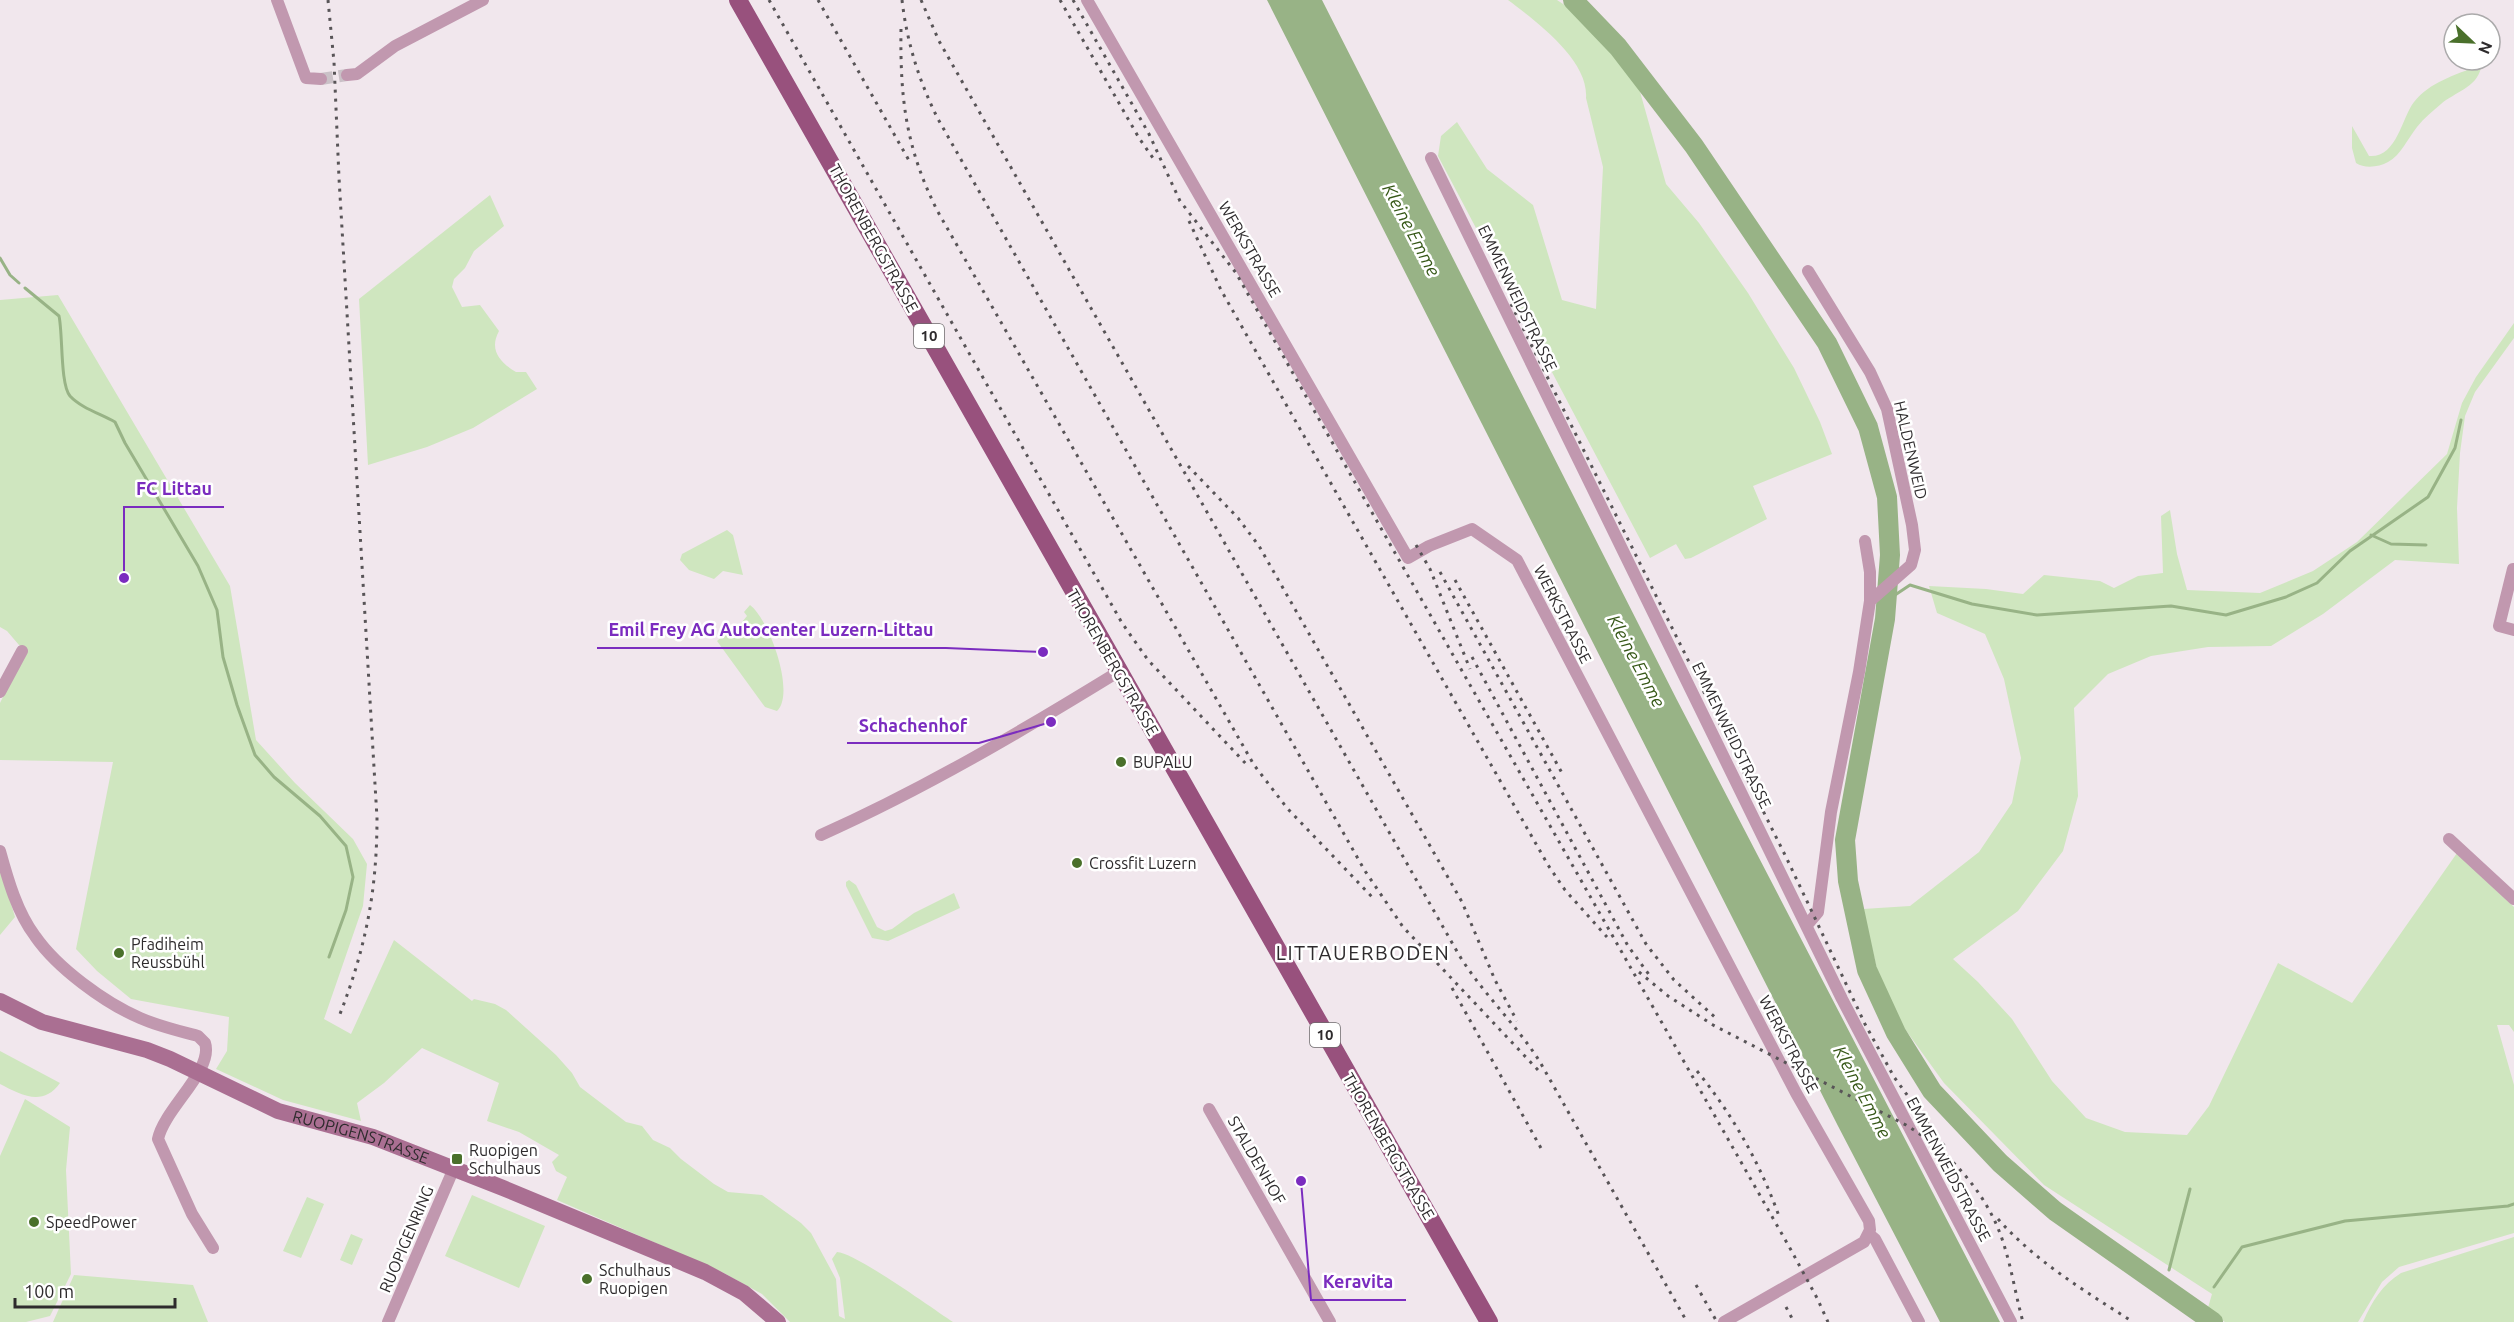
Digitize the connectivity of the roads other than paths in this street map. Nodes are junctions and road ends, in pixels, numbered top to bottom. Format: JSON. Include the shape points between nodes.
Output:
{"nodes":[{"id":1,"x":277,"y":0,"type":"edge"},
{"id":2,"x":483,"y":0,"type":"edge"},
{"id":3,"x":738,"y":0,"type":"edge"},
{"id":4,"x":1087,"y":0,"type":"edge"},
{"id":5,"x":347,"y":75,"type":"tunnel mouth"},
{"id":6,"x":321,"y":79,"type":"dead end"},
{"id":7,"x":1431,"y":158,"type":"dead end"},
{"id":8,"x":1808,"y":271,"type":"dead end"},
{"id":9,"x":1865,"y":541,"type":"dead end"},
{"id":10,"x":2513,"y":569,"type":"edge"},
{"id":11,"x":1873,"y":598,"type":"junction"},
{"id":12,"x":2514,"y":630,"type":"edge"},
{"id":13,"x":22,"y":651,"type":"dead end"},
{"id":14,"x":1118,"y":672,"type":"junction"},
{"id":15,"x":0,"y":692,"type":"edge"},
{"id":16,"x":821,"y":835,"type":"dead end"},
{"id":17,"x":2450,"y":839,"type":"dead end"},
{"id":18,"x":0,"y":851,"type":"edge"},
{"id":19,"x":2514,"y":899,"type":"edge"},
{"id":20,"x":1807,"y":925,"type":"junction"},
{"id":21,"x":0,"y":1001,"type":"edge"},
{"id":22,"x":198,"y":1072,"type":"junction"},
{"id":23,"x":1209,"y":1109,"type":"dead end"},
{"id":24,"x":454,"y":1168,"type":"junction"},
{"id":25,"x":1869,"y":1234,"type":"junction"},
{"id":26,"x":213,"y":1248,"type":"dead end"},
{"id":27,"x":388,"y":1322,"type":"edge"},
{"id":28,"x":778,"y":1322,"type":"edge"},
{"id":29,"x":1330,"y":1322,"type":"edge"},
{"id":30,"x":1489,"y":1322,"type":"edge"},
{"id":31,"x":1724,"y":1322,"type":"edge"},
{"id":32,"x":1919,"y":1322,"type":"edge"},
{"id":33,"x":2011,"y":1322,"type":"edge"}],
"edges":[{"from":1,"to":6,"type":"street","via":[[306,78]]},
{"from":2,"to":5,"type":"street","via":[[395,46],[357,74]]},
{"from":3,"to":14,"type":"main road","name":"THORENBERGSTRASSE","number":"10"},
{"from":4,"to":25,"type":"street","name":"WERKSTRASSE","via":[[1408,558],[1472,529],[1517,560],[1796,1094],[1869,1221]]},
{"from":7,"to":20,"type":"street","name":"EMMENWEIDSTRASSE"},
{"from":8,"to":11,"type":"street","name":"HALDENWEID","via":[[1870,372],[1887,409],[1912,525],[1915,550],[1911,565]]},
{"from":9,"to":11,"type":"street"},
{"from":10,"to":12,"type":"street","via":[[2499,626]]},
{"from":11,"to":20,"type":"street","via":[[1831,813],[1818,912]]},
{"from":13,"to":15,"type":"street"},
{"from":14,"to":16,"type":"street","via":[[1000,743],[885,806]]},
{"from":14,"to":30,"type":"main road","name":"THORENBERGSTRASSE","number":"10"},
{"from":17,"to":19,"type":"street"},
{"from":18,"to":22,"type":"street","via":[[18,904],[35,936],[62,965],[110,1002],[149,1022],[203,1039],[207,1057]]},
{"from":20,"to":33,"type":"street","name":"EMMENWEIDSTRASSE","via":[[1906,1125]]},
{"from":21,"to":22,"type":"street","name":"RUOPIGENSTRASSE","via":[[36,1020],[147,1050]]},
{"from":22,"to":24,"type":"street","name":"RUOPIGENSTRASSE","via":[[278,1111],[373,1137]]},
{"from":22,"to":26,"type":"street","via":[[165,1119],[158,1139],[192,1214]]},
{"from":23,"to":29,"type":"street","name":"STALDENHOF"},
{"from":24,"to":27,"type":"street","name":"RUOPIGENRING"},
{"from":24,"to":28,"type":"street","name":"RUOPIGENSTRASSE","via":[[705,1272],[744,1293]]},
{"from":25,"to":31,"type":"street","via":[[1860,1244]]},
{"from":25,"to":32,"type":"street","name":"WERKSTRASSE"}]}
